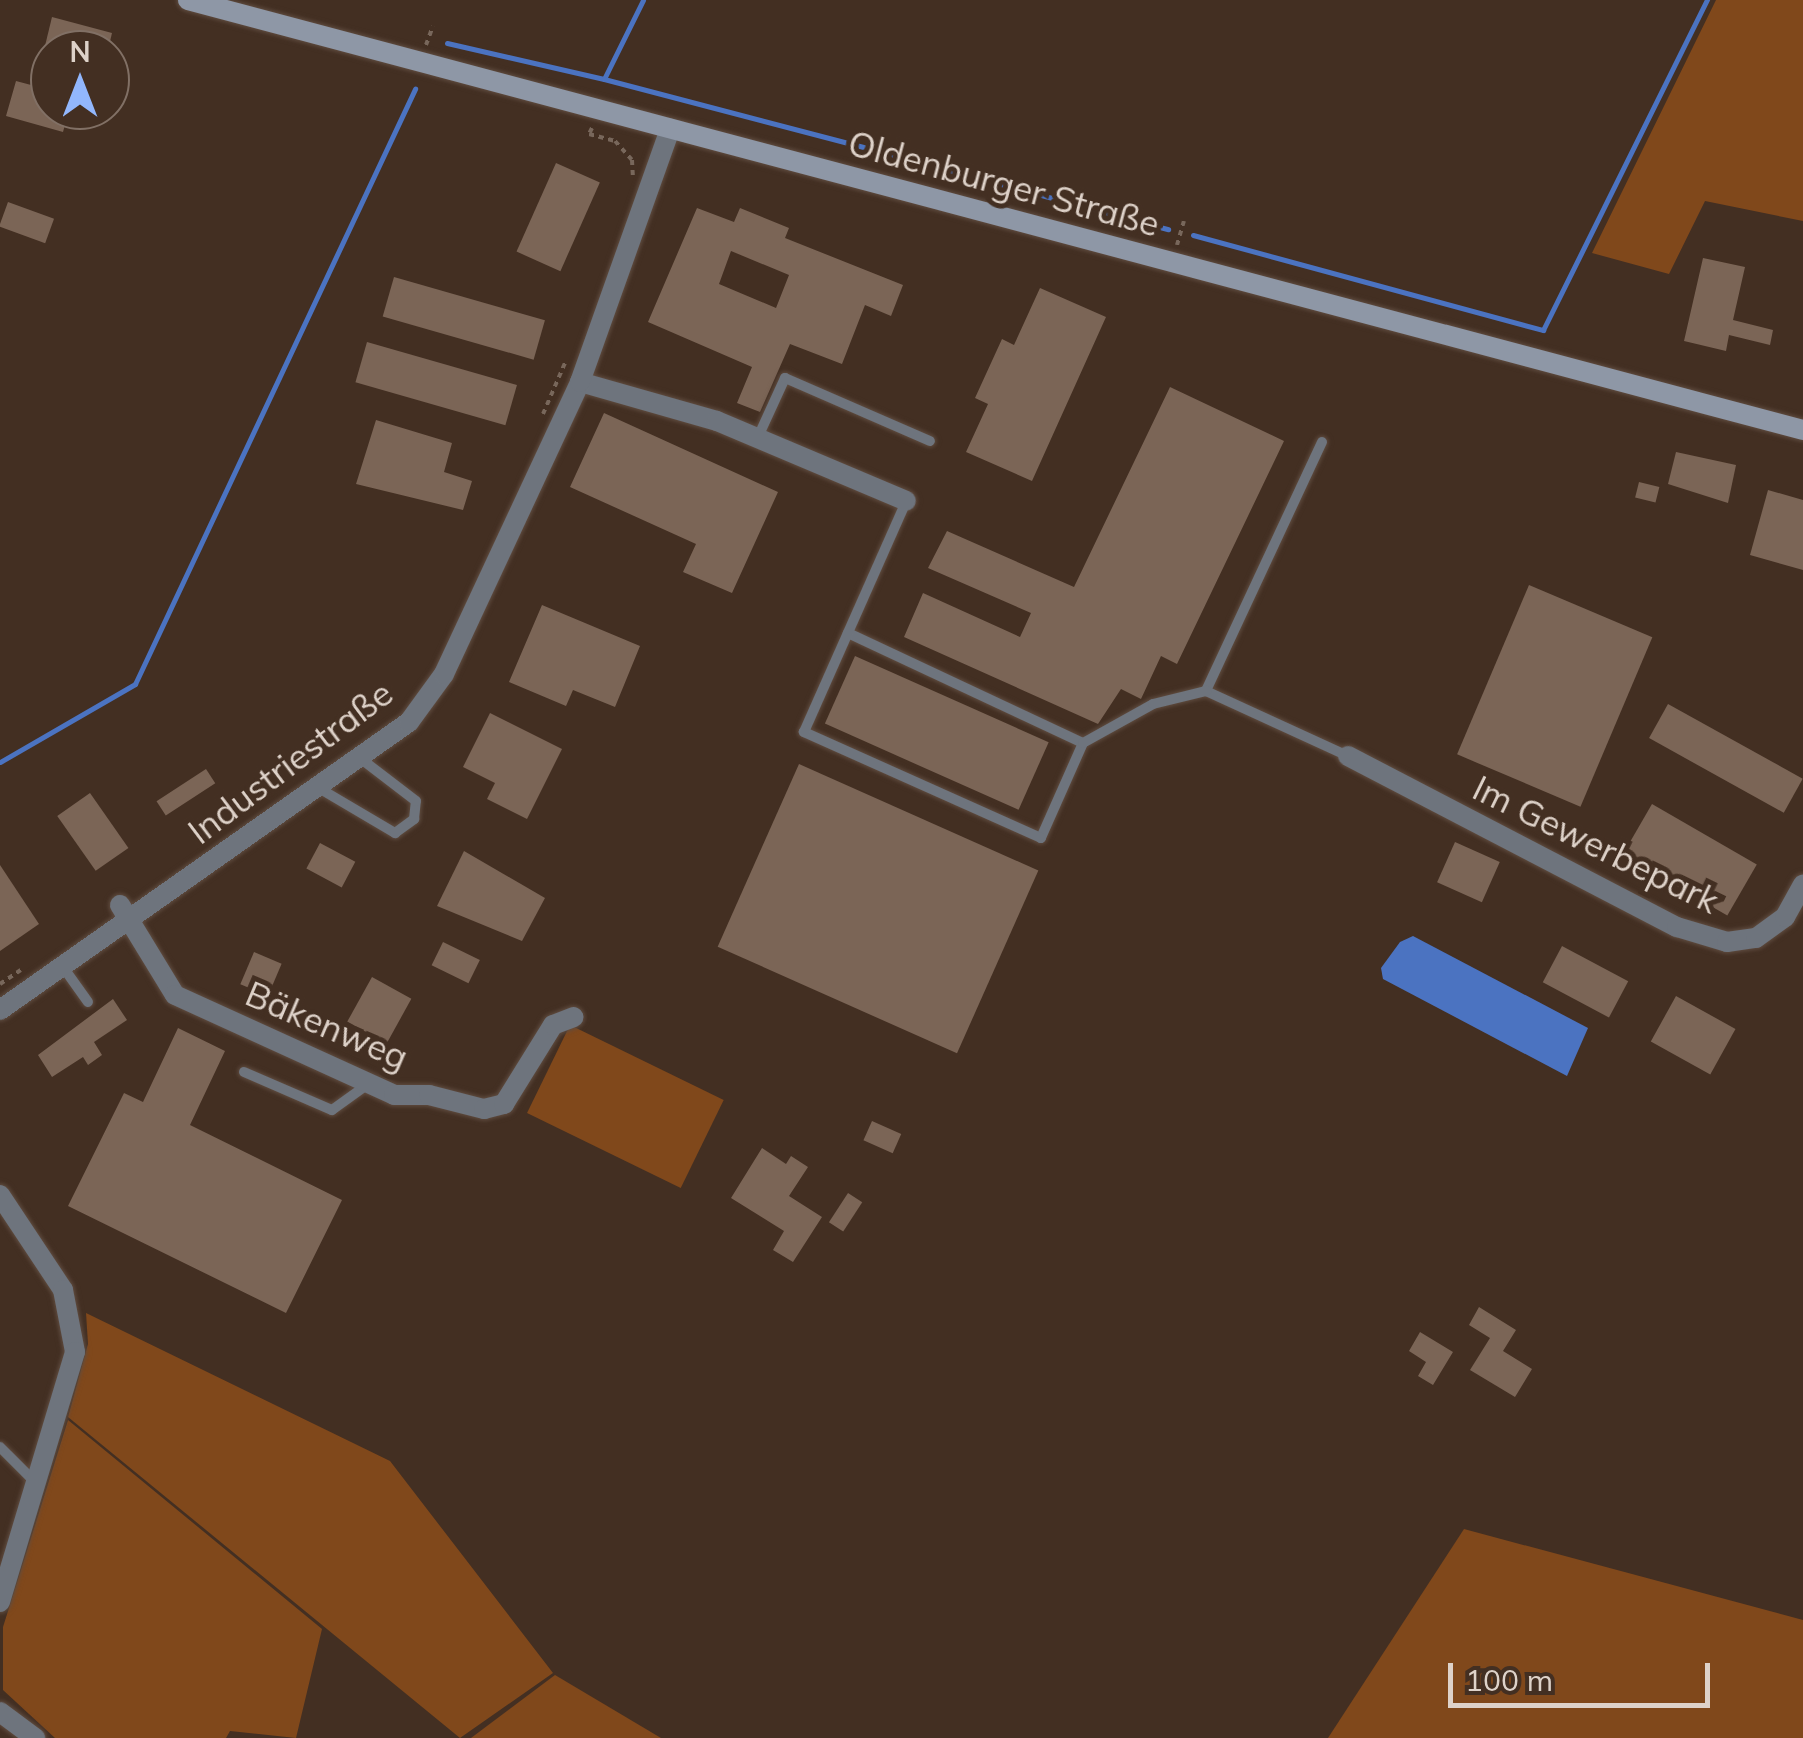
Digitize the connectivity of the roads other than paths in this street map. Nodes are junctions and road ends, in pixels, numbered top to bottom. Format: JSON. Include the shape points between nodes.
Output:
{"nodes":[{"id":1,"x":188,"y":0,"type":"edge"},
{"id":2,"x":670,"y":129,"type":"junction"},
{"id":3,"x":580,"y":382,"type":"junction"},
{"id":4,"x":1803,"y":430,"type":"edge"},
{"id":5,"x":757,"y":438,"type":"junction"},
{"id":6,"x":930,"y":441,"type":"dead end"},
{"id":7,"x":1322,"y":442,"type":"dead end"},
{"id":8,"x":906,"y":501,"type":"joint"},
{"id":9,"x":848,"y":633,"type":"junction"},
{"id":10,"x":1206,"y":691,"type":"junction"},
{"id":11,"x":1084,"y":742,"type":"junction"},
{"id":12,"x":1348,"y":756,"type":"joint"},
{"id":13,"x":362,"y":758,"type":"junction"},
{"id":14,"x":317,"y":788,"type":"junction"},
{"id":15,"x":1803,"y":885,"type":"edge"},
{"id":16,"x":124,"y":913,"type":"junction"},
{"id":17,"x":63,"y":966,"type":"junction"},
{"id":18,"x":88,"y":1002,"type":"dead end"},
{"id":19,"x":0,"y":1010,"type":"edge"},
{"id":20,"x":574,"y":1017,"type":"dead end"},
{"id":21,"x":244,"y":1072,"type":"dead end"},
{"id":22,"x":372,"y":1082,"type":"junction"},
{"id":23,"x":0,"y":1195,"type":"edge"},
{"id":24,"x":0,"y":1447,"type":"edge"},
{"id":25,"x":36,"y":1484,"type":"junction"},
{"id":26,"x":0,"y":1602,"type":"edge"},
{"id":27,"x":0,"y":1712,"type":"edge"},
{"id":28,"x":35,"y":1738,"type":"edge"}],
"edges":[{"from":1,"to":2,"type":"main road","name":"Oldenburger Straße"},
{"from":2,"to":3,"type":"street","name":"Industriestraße"},
{"from":2,"to":4,"type":"main road","name":"Oldenburger Straße"},
{"from":3,"to":5,"type":"street"},
{"from":3,"to":13,"type":"street","name":"Industriestraße","via":[[444,674],[409,722]]},
{"from":5,"to":6,"type":"lane","via":[[784,378]]},
{"from":5,"to":8,"type":"street"},
{"from":7,"to":10,"type":"lane"},
{"from":8,"to":9,"type":"lane"},
{"from":9,"to":11,"type":"lane"},
{"from":9,"to":11,"type":"lane","via":[[804,732],[1041,838]]},
{"from":10,"to":11,"type":"lane","via":[[1153,704]]},
{"from":10,"to":12,"type":"lane"},
{"from":12,"to":15,"type":"street","name":"Im Gewerbepark","via":[[1677,927],[1726,942],[1756,938]]},
{"from":13,"to":14,"type":"street","name":"Industriestraße"},
{"from":13,"to":14,"type":"lane","via":[[416,800],[414,819],[395,833]]},
{"from":14,"to":16,"type":"street","name":"Industriestraße"},
{"from":16,"to":17,"type":"street","name":"Industriestraße"},
{"from":16,"to":22,"type":"street","name":"Bäkenweg","via":[[175,995]]},
{"from":17,"to":18,"type":"lane"},
{"from":17,"to":19,"type":"street","name":"Industriestraße"},
{"from":20,"to":22,"type":"street","name":"Bäkenweg","via":[[553,1025],[504,1104],[484,1110],[394,1095]]},
{"from":21,"to":22,"type":"lane","via":[[332,1110]]},
{"from":23,"to":25,"type":"street","via":[[63,1290],[72,1316],[75,1352]]},
{"from":24,"to":25,"type":"lane"},
{"from":25,"to":26,"type":"street"},
{"from":27,"to":28,"type":"street"}]}
